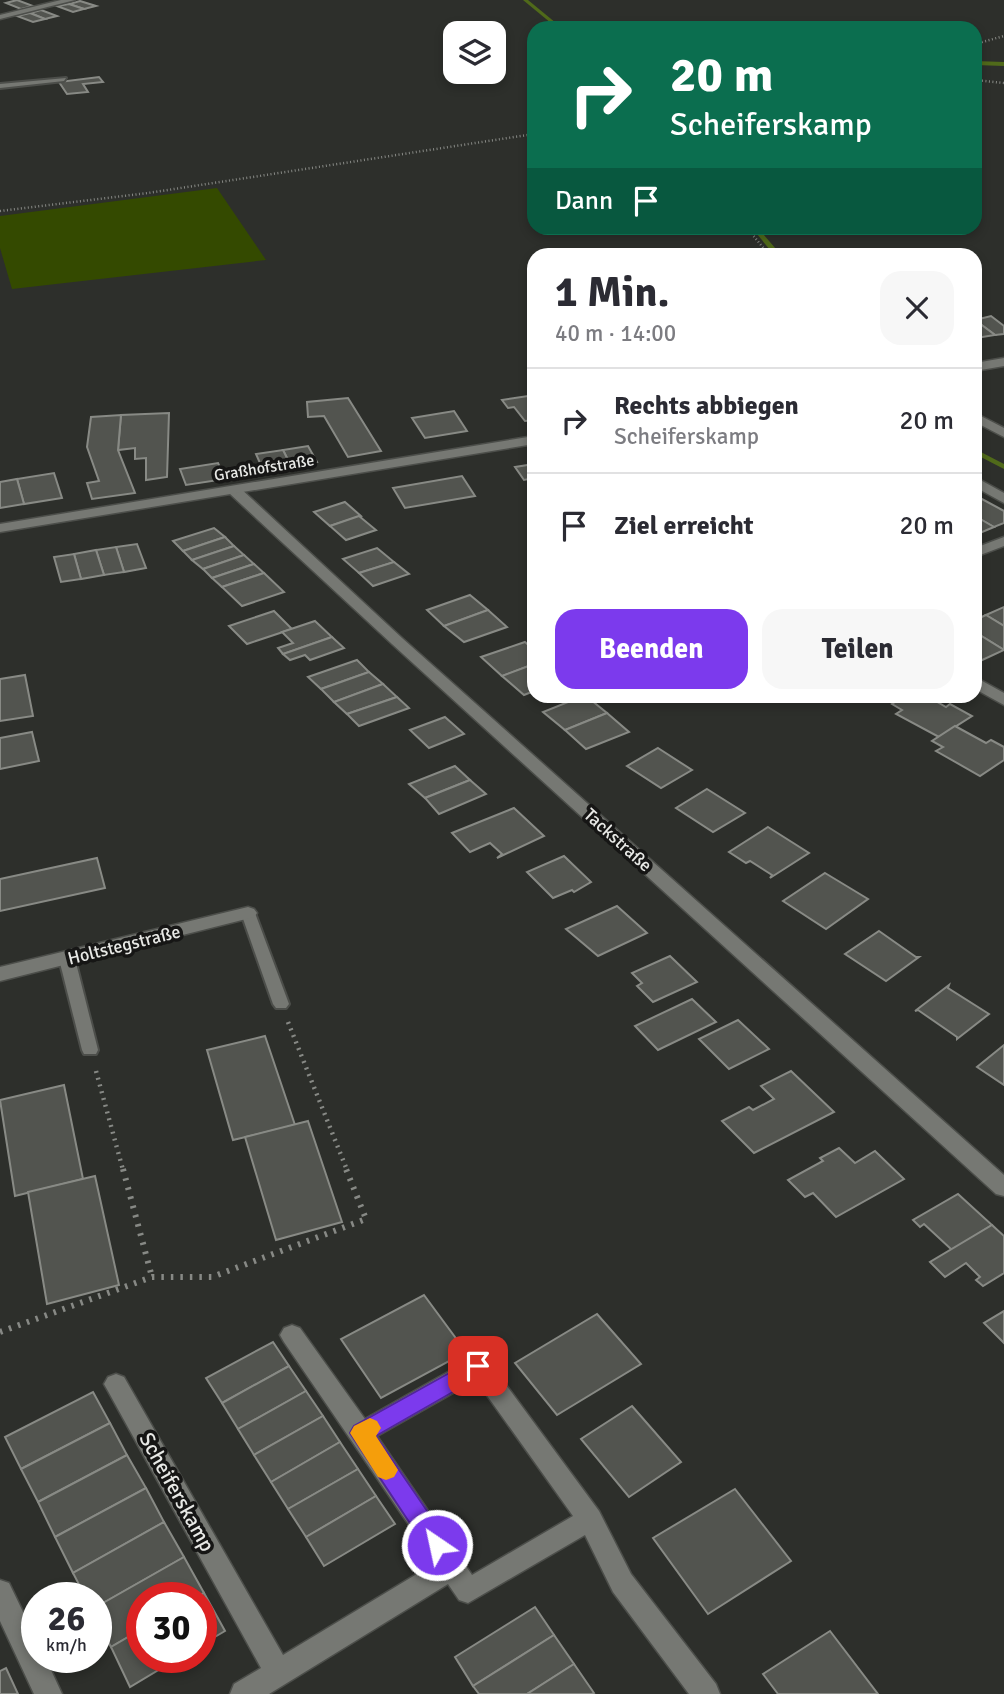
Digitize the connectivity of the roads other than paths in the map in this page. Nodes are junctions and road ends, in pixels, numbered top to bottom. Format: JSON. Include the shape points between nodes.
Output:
{"nodes":[{"id":1,"x":71,"y":0,"type":"edge"},
{"id":2,"x":0,"y":17,"type":"edge"},
{"id":3,"x":64,"y":79,"type":"dead end"},
{"id":4,"x":0,"y":86,"type":"edge"},
{"id":5,"x":1004,"y":362,"type":"edge"},
{"id":6,"x":982,"y":366,"type":"edge"},
{"id":7,"x":982,"y":421,"type":"edge"},
{"id":8,"x":1004,"y":433,"type":"edge"},
{"id":9,"x":527,"y":441,"type":"edge"},
{"id":10,"x":982,"y":485,"type":"edge"},
{"id":11,"x":234,"y":490,"type":"junction"},
{"id":12,"x":1004,"y":499,"type":"edge"},
{"id":13,"x":0,"y":528,"type":"edge"},
{"id":14,"x":1004,"y":541,"type":"edge"},
{"id":15,"x":982,"y":550,"type":"edge"},
{"id":16,"x":982,"y":685,"type":"edge"},
{"id":17,"x":999,"y":693,"type":"edge"},
{"id":18,"x":248,"y":914,"type":"joint"},
{"id":19,"x":67,"y":959,"type":"junction"},
{"id":20,"x":0,"y":974,"type":"edge"},
{"id":21,"x":281,"y":1004,"type":"road end"},
{"id":22,"x":90,"y":1049,"type":"road end"},
{"id":23,"x":1004,"y":1188,"type":"edge"},
{"id":24,"x":292,"y":1335,"type":"dead end"},
{"id":25,"x":116,"y":1384,"type":"dead end"},
{"id":26,"x":361,"y":1433,"type":"junction"},
{"id":27,"x":590,"y":1519,"type":"junction"},
{"id":28,"x":452,"y":1567,"type":"junction"},
{"id":29,"x":0,"y":1592,"type":"edge"},
{"id":30,"x":278,"y":1673,"type":"junction"},
{"id":31,"x":48,"y":1694,"type":"edge"},
{"id":32,"x":244,"y":1694,"type":"edge"},
{"id":33,"x":706,"y":1694,"type":"edge"}],
"edges":[{"from":1,"to":2,"type":"street"},
{"from":3,"to":4,"type":"lane"},
{"from":5,"to":6,"type":"street"},
{"from":7,"to":8,"type":"street"},
{"from":9,"to":11,"type":"street","name":"Graßhofstraße"},
{"from":10,"to":12,"type":"street"},
{"from":11,"to":13,"type":"street","name":"Graßhofstraße"},
{"from":11,"to":23,"type":"street","name":"Tackstraße"},
{"from":14,"to":15,"type":"street"},
{"from":16,"to":17,"type":"street"},
{"from":18,"to":19,"type":"street","name":"Holtstegstraße"},
{"from":18,"to":21,"type":"lane"},
{"from":19,"to":20,"type":"street","name":"Holtstegstraße"},
{"from":19,"to":22,"type":"lane"},
{"from":24,"to":26,"type":"street"},
{"from":25,"to":30,"type":"street","name":"Scheiferskamp"},
{"from":26,"to":27,"type":"street","via":[[478,1366]]},
{"from":26,"to":28,"type":"street"},
{"from":27,"to":28,"type":"street","via":[[468,1591]]},
{"from":27,"to":33,"type":"street","via":[[621,1583]]},
{"from":28,"to":30,"type":"street"},
{"from":29,"to":31,"type":"street"},
{"from":30,"to":32,"type":"street"}]}
